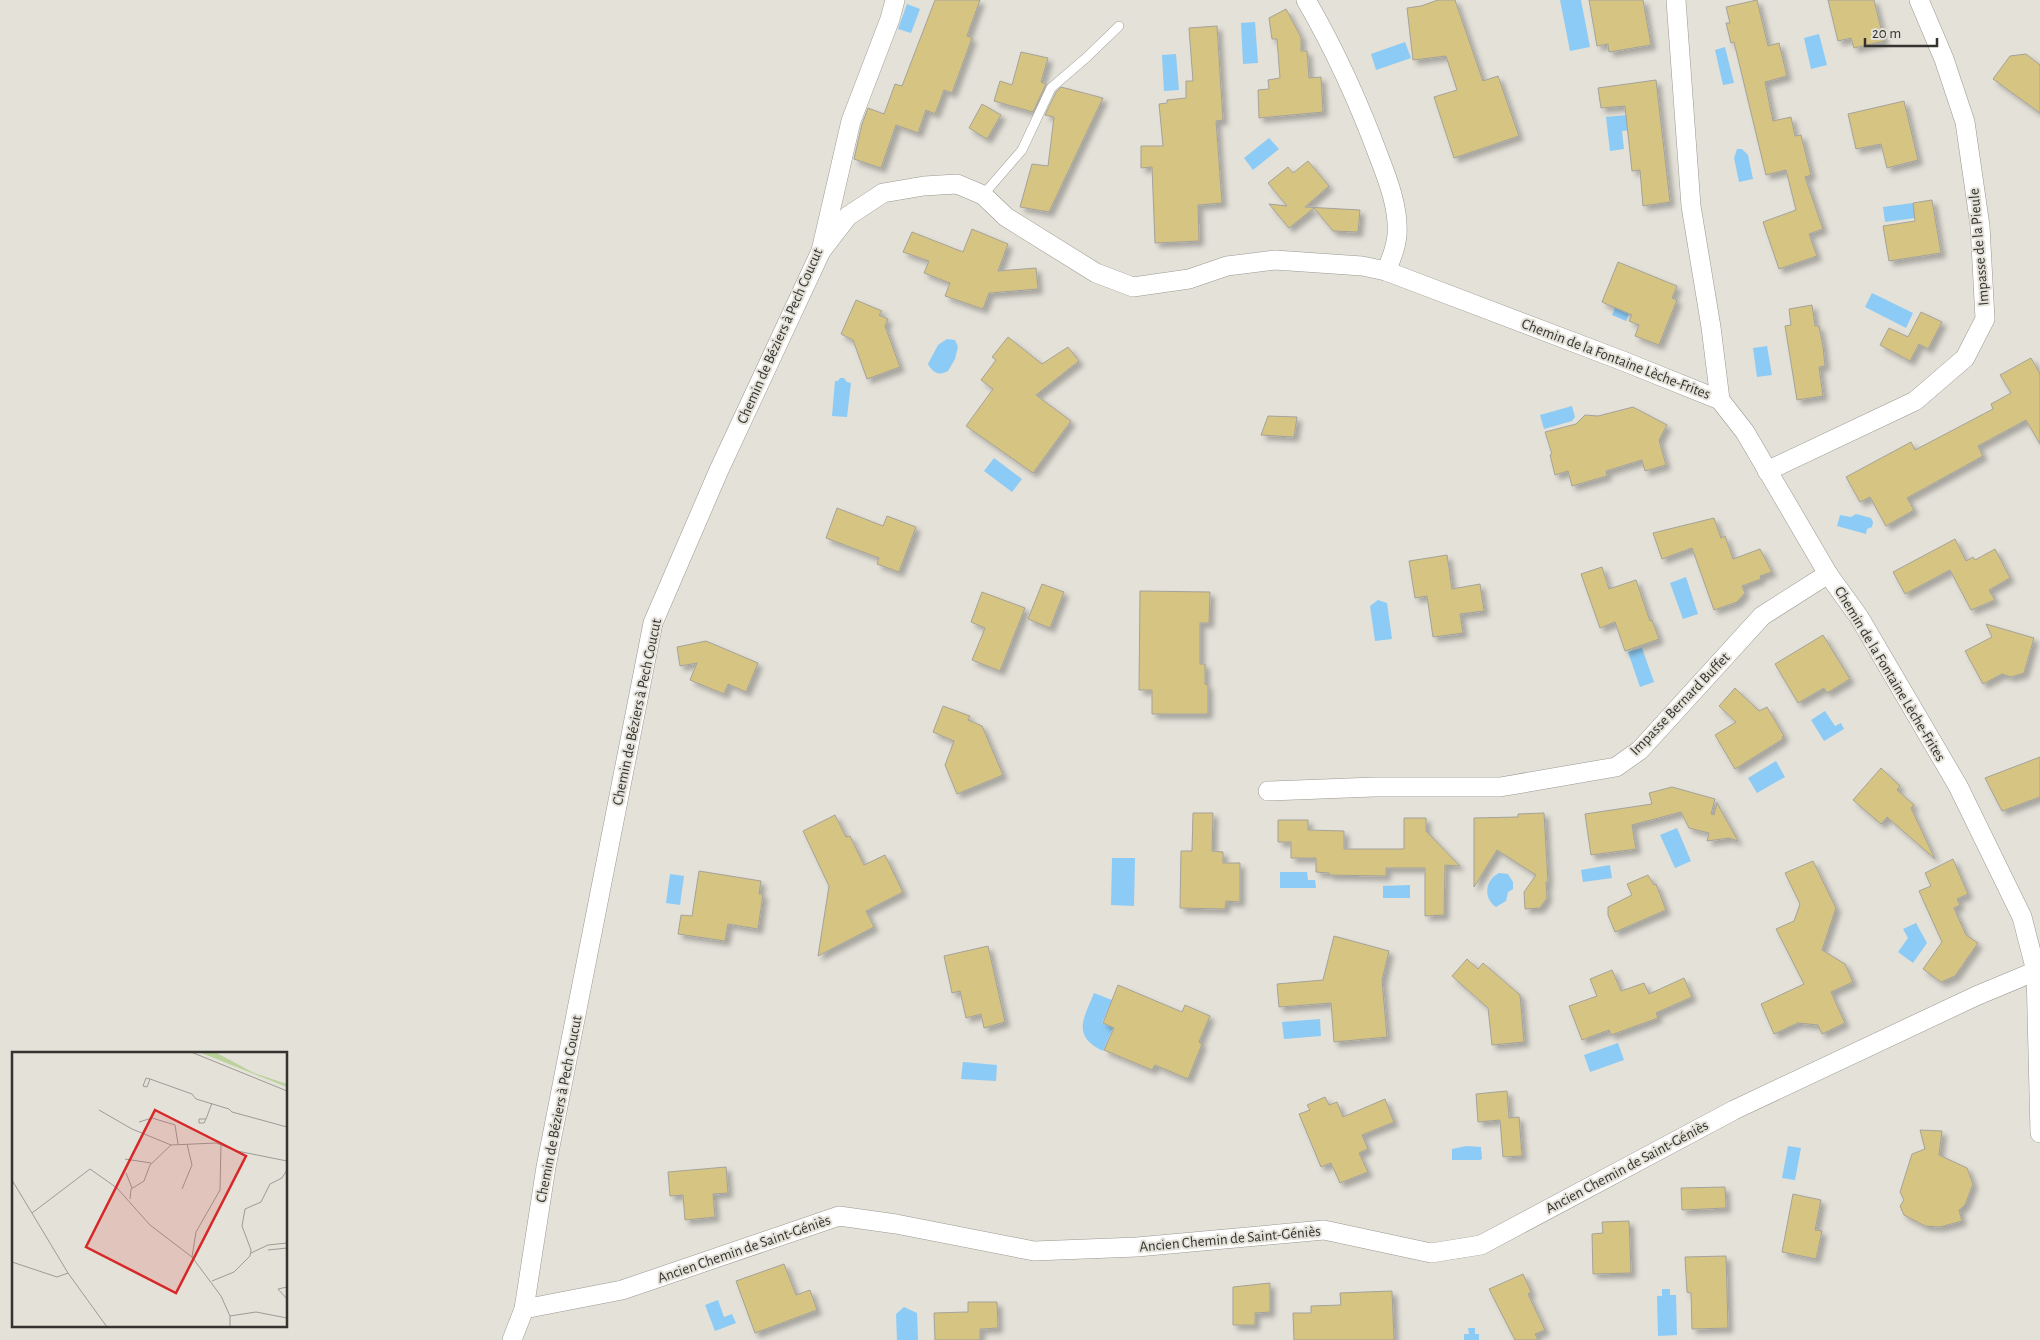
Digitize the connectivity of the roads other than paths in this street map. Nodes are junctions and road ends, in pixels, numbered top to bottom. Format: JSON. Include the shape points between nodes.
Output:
{"nodes":[{"id":1,"x":895,"y":0,"type":"edge"},
{"id":2,"x":1306,"y":0,"type":"edge"},
{"id":3,"x":1676,"y":0,"type":"edge"},
{"id":4,"x":1919,"y":0,"type":"edge"},
{"id":5,"x":1119,"y":26,"type":"dead end"},
{"id":6,"x":983,"y":195,"type":"junction"},
{"id":7,"x":821,"y":251,"type":"junction"},
{"id":8,"x":1386,"y":271,"type":"junction"},
{"id":9,"x":1720,"y":400,"type":"junction"},
{"id":10,"x":1767,"y":471,"type":"junction"},
{"id":11,"x":1828,"y":574,"type":"junction"},
{"id":12,"x":1268,"y":791,"type":"dead end"},
{"id":13,"x":2036,"y":970,"type":"junction"},
{"id":14,"x":2040,"y":1133,"type":"edge"},
{"id":15,"x":524,"y":1309,"type":"junction"},
{"id":16,"x":512,"y":1340,"type":"edge"}],
"edges":[{"from":1,"to":7,"type":"street","name":"Chemin de Béziers à Pech Coucut","via":[[851,121]]},
{"from":2,"to":8,"type":"street","via":[[1348,82],[1392,192],[1398,234]]},
{"from":3,"to":9,"type":"street","via":[[1691,206]]},
{"from":4,"to":10,"type":"street","name":"Impasse de la Pieule","via":[[1944,59],[1965,122],[1980,226],[1985,319],[1965,358],[1915,400]]},
{"from":5,"to":6,"type":"lane","via":[[1051,88],[1022,150]]},
{"from":6,"to":7,"type":"street","name":"Chemin de la Fontaine Lèche-Frites","via":[[957,184],[883,193],[848,216]]},
{"from":6,"to":8,"type":"street","name":"Chemin de la Fontaine Lèche-Frites","via":[[1006,217],[1096,273],[1133,286],[1189,279],[1227,266],[1275,260],[1362,266]]},
{"from":7,"to":15,"type":"street","name":"Chemin de Béziers à Pech Coucut","via":[[719,470],[653,623],[546,1167]]},
{"from":8,"to":9,"type":"street","name":"Chemin de la Fontaine Lèche-Frites"},
{"from":9,"to":10,"type":"street","name":"Chemin de la Fontaine Lèche-Frites","via":[[1745,432]]},
{"from":10,"to":11,"type":"street","name":"Chemin de la Fontaine Lèche-Frites"},
{"from":11,"to":12,"type":"street","name":"Impasse Bernard Buffet","via":[[1762,616],[1640,750],[1616,767],[1500,787]]},
{"from":11,"to":13,"type":"street","name":"Chemin de la Fontaine Lèche-Frites","via":[[1859,617],[1958,786],[2022,917]]},
{"from":13,"to":14,"type":"street","name":"Chemin de la Fontaine Lèche-Frites"},
{"from":13,"to":15,"type":"street","name":"Ancien Chemin de Saint-Géniès","via":[[1734,1110],[1481,1245],[1431,1253],[1324,1230],[1137,1247],[1034,1251],[839,1216],[622,1290]]},
{"from":15,"to":16,"type":"street","name":"Chemin de Béziers à Pech Coucut"}]}
